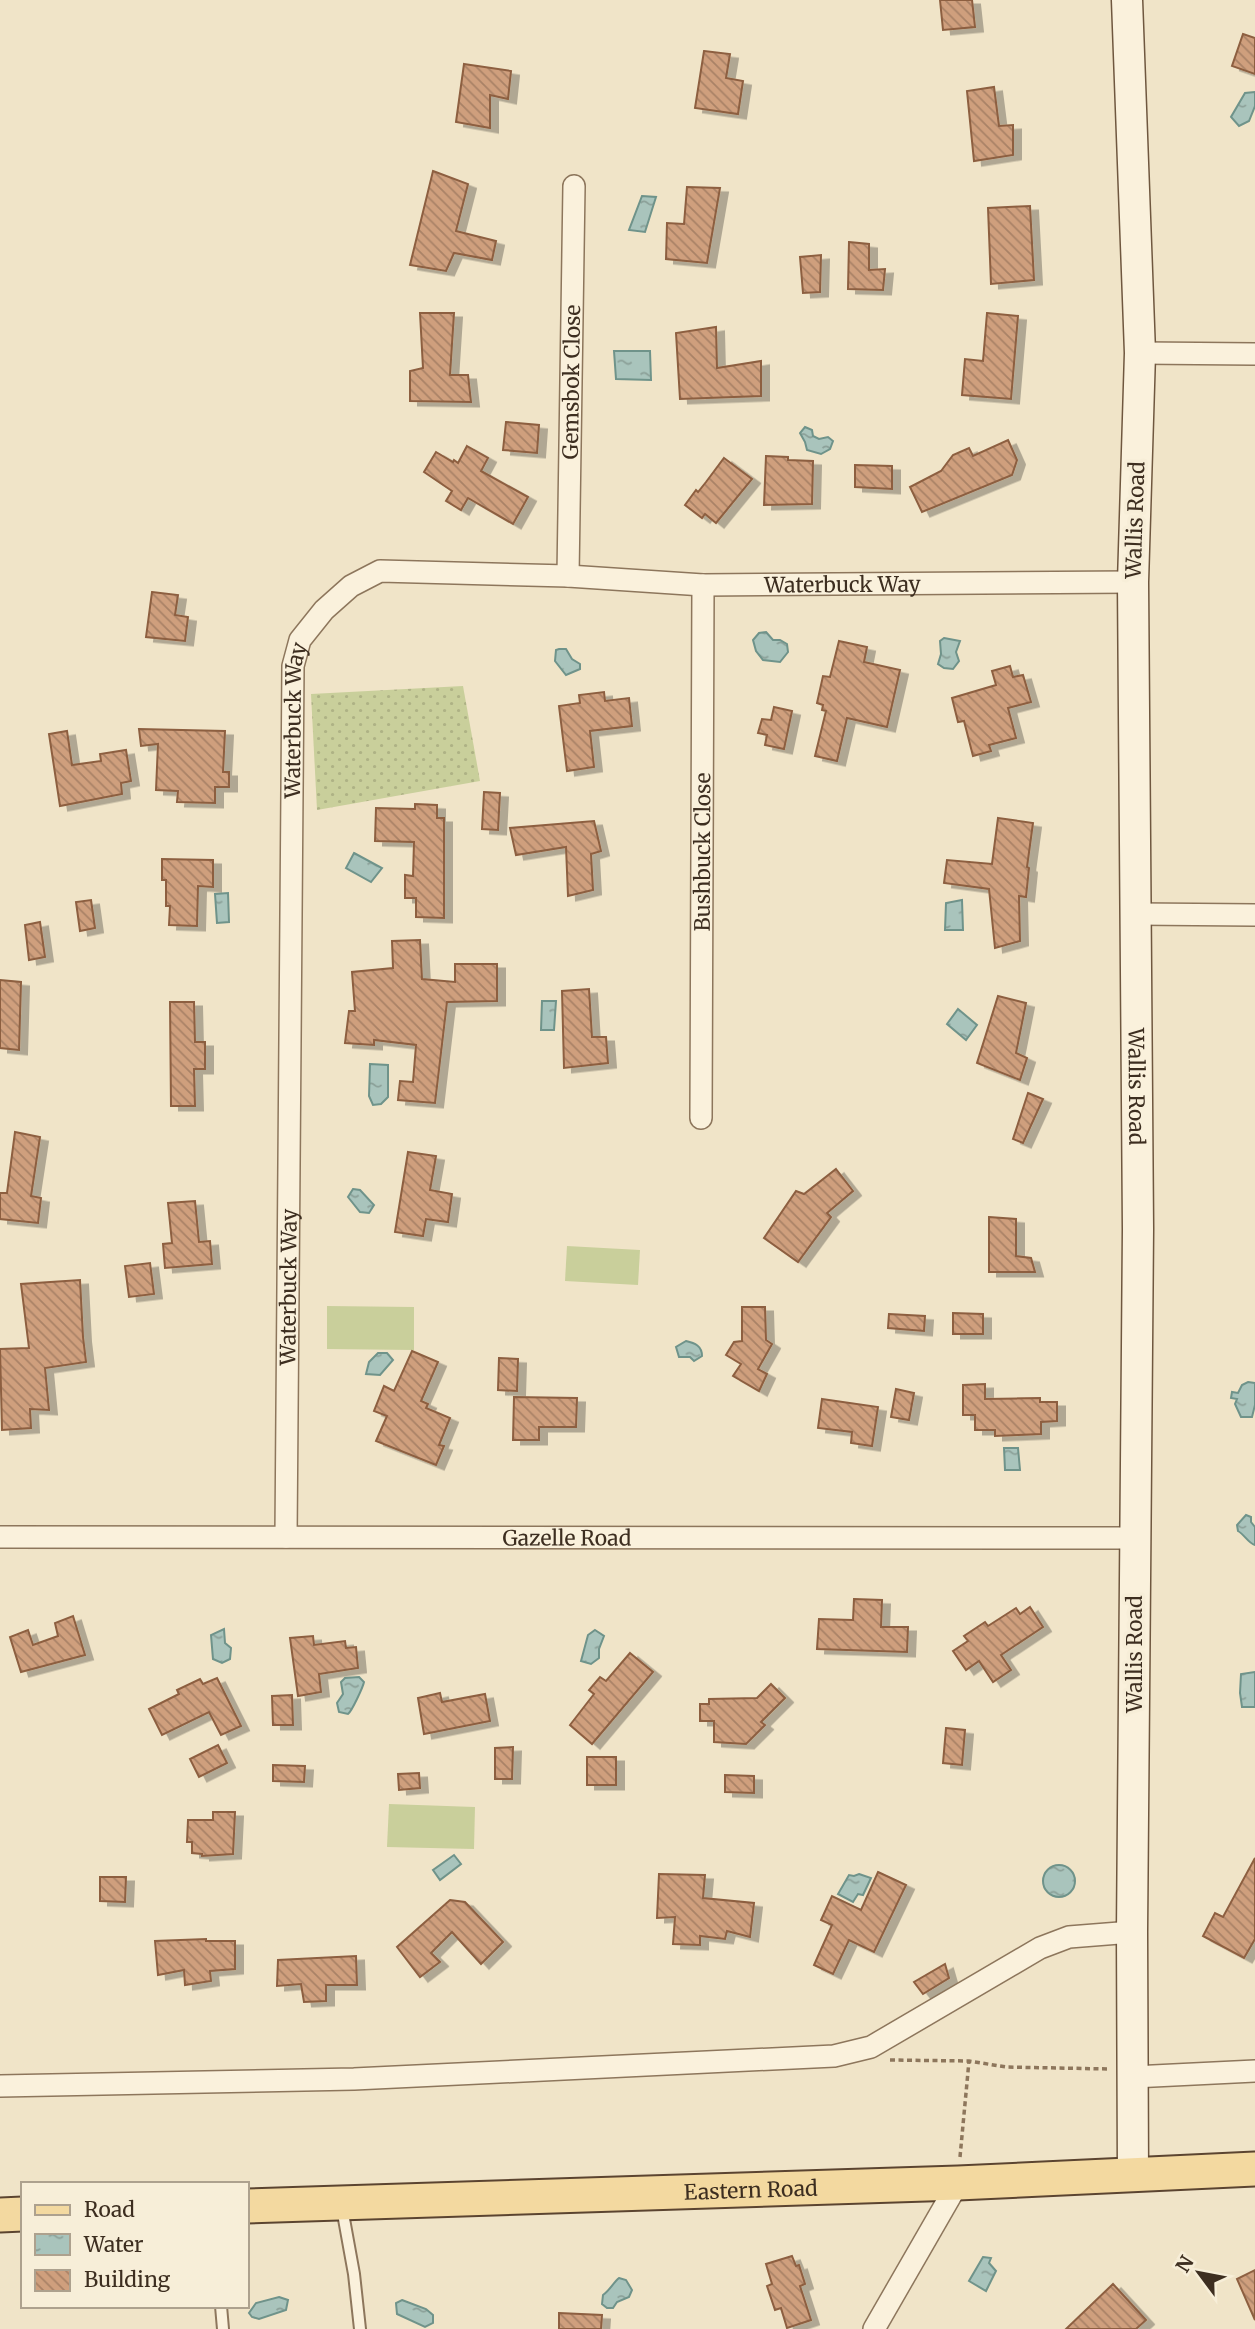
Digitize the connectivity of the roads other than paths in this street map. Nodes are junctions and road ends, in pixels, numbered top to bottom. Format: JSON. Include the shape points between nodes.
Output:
{"nodes":[{"id":1,"x":1127,"y":0,"type":"edge"},
{"id":2,"x":574,"y":186,"type":"dead end"},
{"id":3,"x":1140,"y":353,"type":"junction"},
{"id":4,"x":1255,"y":354,"type":"edge"},
{"id":5,"x":568,"y":576,"type":"junction"},
{"id":6,"x":1133,"y":582,"type":"junction"},
{"id":7,"x":703,"y":586,"type":"junction"},
{"id":8,"x":1136,"y":914,"type":"junction"},
{"id":9,"x":1255,"y":915,"type":"edge"},
{"id":10,"x":701,"y":1118,"type":"dead end"},
{"id":11,"x":0,"y":1537,"type":"edge"},
{"id":12,"x":286,"y":1537,"type":"junction"},
{"id":13,"x":1135,"y":1538,"type":"junction"},
{"id":14,"x":1132,"y":1932,"type":"junction"},
{"id":15,"x":1255,"y":2071,"type":"edge"},
{"id":16,"x":1133,"y":2077,"type":"junction"},
{"id":17,"x":0,"y":2086,"type":"edge"},
{"id":18,"x":1255,"y":2169,"type":"edge"},
{"id":19,"x":1133,"y":2174,"type":"junction"},
{"id":20,"x":958,"y":2183,"type":"junction"},
{"id":21,"x":341,"y":2202,"type":"junction"},
{"id":22,"x":248,"y":2206,"type":"edge"},
{"id":23,"x":21,"y":2214,"type":"edge"},
{"id":24,"x":0,"y":2215,"type":"edge"},
{"id":25,"x":221,"y":2308,"type":"edge"},
{"id":26,"x":223,"y":2329,"type":"edge"},
{"id":27,"x":360,"y":2329,"type":"edge"},
{"id":28,"x":874,"y":2329,"type":"edge"}],
"edges":[{"from":1,"to":3,"type":"street","name":"Wallis Road"},
{"from":2,"to":5,"type":"street","name":"Gemsbok Close"},
{"from":3,"to":4,"type":"street"},
{"from":3,"to":6,"type":"street","name":"Wallis Road"},
{"from":5,"to":7,"type":"street","name":"Waterbuck Way"},
{"from":5,"to":12,"type":"street","name":"Waterbuck Way","via":[[380,571],[351,586],[300,640],[293,666]]},
{"from":6,"to":7,"type":"street","name":"Waterbuck Way"},
{"from":6,"to":8,"type":"street","name":"Wallis Road"},
{"from":7,"to":10,"type":"street","name":"Bushbuck Close"},
{"from":8,"to":9,"type":"street"},
{"from":8,"to":13,"type":"street","name":"Wallis Road"},
{"from":11,"to":12,"type":"street","name":"Gazelle Road"},
{"from":12,"to":13,"type":"street","name":"Gazelle Road"},
{"from":13,"to":14,"type":"street","name":"Wallis Road"},
{"from":14,"to":16,"type":"street","name":"Wallis Road"},
{"from":14,"to":17,"type":"street","via":[[1069,1937],[1040,1948],[871,2047],[834,2056],[354,2079]]},
{"from":15,"to":16,"type":"street"},
{"from":16,"to":19,"type":"street","name":"Wallis Road"},
{"from":18,"to":19,"type":"main road","name":"Eastern Road"},
{"from":19,"to":20,"type":"main road","name":"Eastern Road"},
{"from":20,"to":21,"type":"main road","name":"Eastern Road"},
{"from":20,"to":28,"type":"street"},
{"from":21,"to":22,"type":"main road","name":"Eastern Road"},
{"from":21,"to":27,"type":"lane"},
{"from":23,"to":24,"type":"main road"},
{"from":25,"to":26,"type":"lane"}]}
